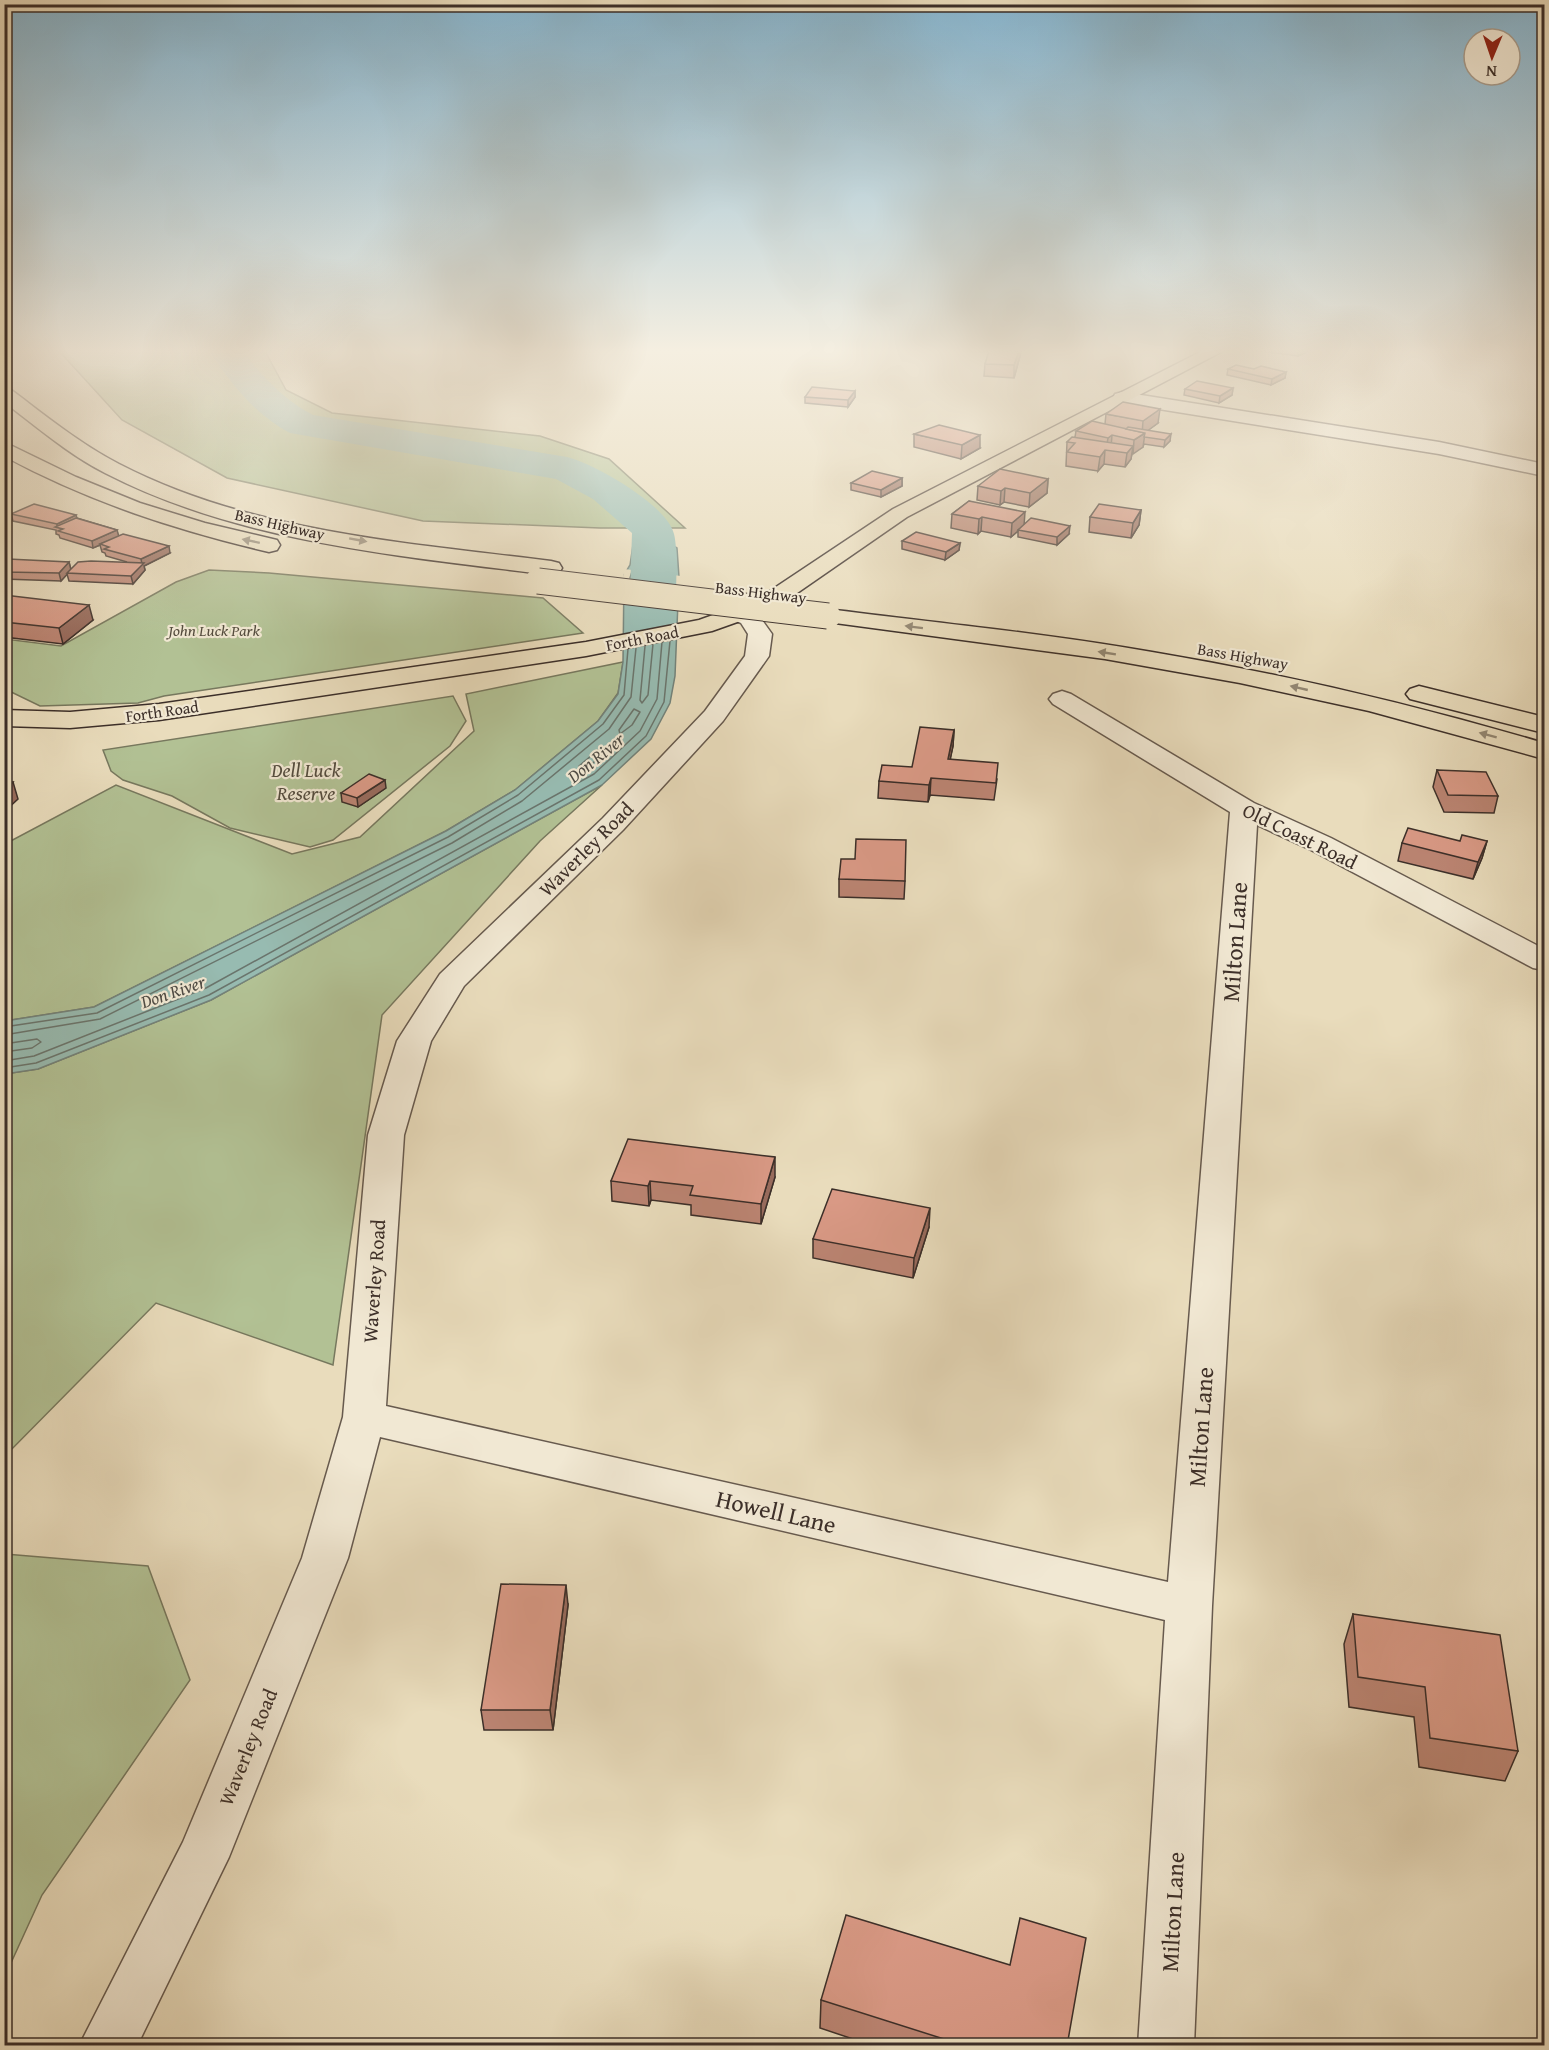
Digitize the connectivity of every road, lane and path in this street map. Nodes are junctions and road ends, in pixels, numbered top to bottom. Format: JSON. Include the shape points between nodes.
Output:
{"nodes":[{"id":1,"x":4,"y":447,"type":"edge"},
{"id":2,"x":78,"y":447,"type":"edge"},
{"id":3,"x":1028,"y":447,"type":"edge"},
{"id":4,"x":1431,"y":447,"type":"edge"},
{"id":5,"x":1545,"y":470,"type":"edge"},
{"id":6,"x":544,"y":574,"type":"junction"},
{"id":7,"x":833,"y":609,"type":"junction"},
{"id":8,"x":721,"y":620,"type":"junction"},
{"id":9,"x":1062,"y":699,"type":"dead end"},
{"id":10,"x":4,"y":717,"type":"edge"},
{"id":11,"x":1545,"y":725,"type":"edge"},
{"id":12,"x":1545,"y":751,"type":"edge"},
{"id":13,"x":1244,"y":809,"type":"junction"},
{"id":14,"x":1545,"y":961,"type":"edge"},
{"id":15,"x":364,"y":1417,"type":"junction"},
{"id":16,"x":1189,"y":1606,"type":"junction"},
{"id":17,"x":107,"y":2046,"type":"edge"},
{"id":18,"x":1166,"y":2046,"type":"edge"}],
"edges":[{"from":6,"to":1,"type":"main road","name":"Bass Highway","one_way":true,"via":[[339,556],[218,534],[102,498]]},
{"from":2,"to":6,"type":"main road","name":"Bass Highway","one_way":true,"via":[[115,470],[231,513]]},
{"from":3,"to":8,"type":"main road","name":"Forth Road","via":[[900,513],[766,604]]},
{"from":4,"to":5,"type":"street"},
{"from":6,"to":7,"type":"main road","name":"Bass Highway","bridge":true},
{"from":7,"to":11,"type":"main road","name":"Bass Highway","via":[[1089,631],[1229,653]]},
{"from":12,"to":7,"type":"main road","name":"Bass Highway","one_way":true,"via":[[1391,709],[1196,667]]},
{"from":8,"to":10,"type":"main road","name":"Forth Road","via":[[586,649],[126,716],[70,720]]},
{"from":8,"to":15,"type":"street","name":"Waverley Road","via":[[749,618],[760,634],[758,656],[743,679],[714,716],[613,824],[451,981],[414,1041],[386,1135]]},
{"from":9,"to":13,"type":"street","name":"Old Coast Road"},
{"from":13,"to":14,"type":"street","name":"Old Coast Road","via":[[1321,844]]},
{"from":13,"to":16,"type":"street","name":"Milton Lane"},
{"from":15,"to":16,"type":"street","name":"Howell Lane"},
{"from":15,"to":17,"type":"street","name":"Waverley Road","via":[[325,1558],[208,1846]]},
{"from":16,"to":18,"type":"street","name":"Milton Lane"}]}
